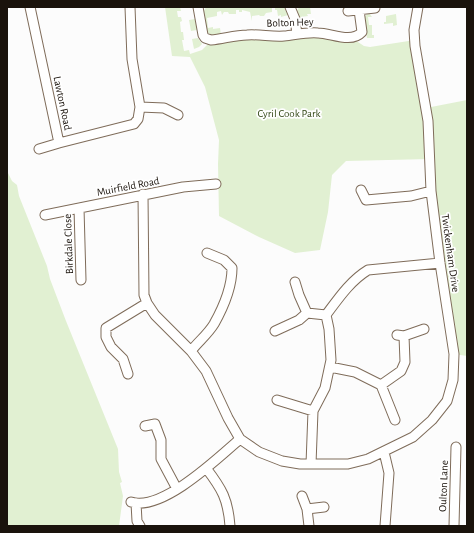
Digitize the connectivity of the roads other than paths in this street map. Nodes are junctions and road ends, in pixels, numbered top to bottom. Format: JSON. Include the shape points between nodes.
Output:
{"nodes":[{"id":1,"x":30,"y":7,"type":"edge"},
{"id":2,"x":130,"y":7,"type":"edge"},
{"id":3,"x":198,"y":7,"type":"edge"},
{"id":4,"x":290,"y":7,"type":"edge"},
{"id":5,"x":418,"y":7,"type":"edge"},
{"id":6,"x":375,"y":8,"type":"dead end"},
{"id":7,"x":359,"y":10,"type":"junction"},
{"id":8,"x":348,"y":11,"type":"dead end"},
{"id":9,"x":296,"y":34,"type":"junction"},
{"id":10,"x":140,"y":107,"type":"junction"},
{"id":11,"x":178,"y":116,"type":"dead end"},
{"id":12,"x":59,"y":143,"type":"junction"},
{"id":13,"x":39,"y":149,"type":"dead end"},
{"id":14,"x":216,"y":184,"type":"dead end"},
{"id":15,"x":361,"y":190,"type":"dead end"},
{"id":16,"x":431,"y":191,"type":"junction"},
{"id":17,"x":143,"y":194,"type":"junction"},
{"id":18,"x":79,"y":208,"type":"junction"},
{"id":19,"x":45,"y":215,"type":"dead end"},
{"id":20,"x":207,"y":253,"type":"dead end"},
{"id":21,"x":440,"y":263,"type":"junction"},
{"id":22,"x":81,"y":280,"type":"dead end"},
{"id":23,"x":295,"y":282,"type":"dead end"},
{"id":24,"x":147,"y":303,"type":"junction"},
{"id":25,"x":307,"y":313,"type":"junction"},
{"id":26,"x":326,"y":315,"type":"junction"},
{"id":27,"x":424,"y":329,"type":"dead end"},
{"id":28,"x":275,"y":331,"type":"dead end"},
{"id":29,"x":191,"y":350,"type":"junction"},
{"id":30,"x":330,"y":367,"type":"junction"},
{"id":31,"x":128,"y":374,"type":"dead end"},
{"id":32,"x":380,"y":385,"type":"junction"},
{"id":33,"x":278,"y":400,"type":"dead end"},
{"id":34,"x":313,"y":411,"type":"junction"},
{"id":35,"x":158,"y":415,"type":"dead end"},
{"id":36,"x":395,"y":420,"type":"dead end"},
{"id":37,"x":155,"y":424,"type":"junction"},
{"id":38,"x":145,"y":426,"type":"dead end"},
{"id":39,"x":240,"y":439,"type":"junction"},
{"id":40,"x":456,"y":447,"type":"dead end"},
{"id":41,"x":384,"y":452,"type":"junction"},
{"id":42,"x":311,"y":464,"type":"junction"},
{"id":43,"x":206,"y":468,"type":"junction"},
{"id":44,"x":177,"y":490,"type":"junction"},
{"id":45,"x":302,"y":496,"type":"dead end"},
{"id":46,"x":324,"y":507,"type":"dead end"},
{"id":47,"x":307,"y":508,"type":"junction"},
{"id":48,"x":140,"y":526,"type":"edge"},
{"id":49,"x":230,"y":526,"type":"edge"},
{"id":50,"x":309,"y":526,"type":"edge"},
{"id":51,"x":384,"y":526,"type":"edge"},
{"id":52,"x":454,"y":526,"type":"edge"}],
"edges":[{"from":1,"to":12,"type":"street","name":"Lawton Road"},
{"from":2,"to":10,"type":"street","via":[[132,59]]},
{"from":3,"to":9,"type":"street","name":"Bolton Hey","via":[[202,32],[207,39],[249,34]]},
{"from":4,"to":9,"type":"street"},
{"from":5,"to":16,"type":"street","name":"Twickenham Drive","via":[[414,30],[415,46],[428,121]]},
{"from":6,"to":7,"type":"street"},
{"from":7,"to":8,"type":"street"},
{"from":7,"to":9,"type":"street","name":"Bolton Hey","via":[[362,32],[359,35],[341,37],[318,33]]},
{"from":10,"to":11,"type":"street","via":[[164,108]]},
{"from":10,"to":12,"type":"street","name":"Lawton Road","via":[[138,119],[134,124]]},
{"from":12,"to":13,"type":"street"},
{"from":14,"to":17,"type":"street","name":"Muirfield Road"},
{"from":15,"to":16,"type":"street","via":[[366,200],[411,196]]},
{"from":16,"to":21,"type":"street","name":"Twickenham Drive"},
{"from":17,"to":18,"type":"street","name":"Muirfield Road"},
{"from":17,"to":24,"type":"street","name":"Twickenham Drive","via":[[144,295]]},
{"from":18,"to":19,"type":"street","name":"Muirfield Road"},
{"from":18,"to":22,"type":"street","name":"Birkdale Close"},
{"from":20,"to":29,"type":"street","via":[[224,260],[232,268],[232,278],[213,326]]},
{"from":21,"to":26,"type":"street","via":[[368,270],[352,283]]},
{"from":21,"to":41,"type":"street","name":"Twickenham Drive","via":[[454,354],[453,380],[446,401],[432,420],[414,438]]},
{"from":23,"to":25,"type":"street"},
{"from":24,"to":29,"type":"street","name":"Twickenham Drive","via":[[155,315]]},
{"from":24,"to":31,"type":"street","via":[[106,328],[106,337],[123,359]]},
{"from":25,"to":26,"type":"street"},
{"from":25,"to":28,"type":"street","via":[[299,320]]},
{"from":26,"to":30,"type":"street"},
{"from":27,"to":32,"type":"street","via":[[401,335],[405,362],[401,371]]},
{"from":29,"to":39,"type":"street","name":"Twickenham Drive","via":[[206,371]]},
{"from":30,"to":32,"type":"street","via":[[355,372]]},
{"from":30,"to":34,"type":"street","via":[[325,388]]},
{"from":32,"to":36,"type":"street"},
{"from":33,"to":34,"type":"street"},
{"from":34,"to":42,"type":"street"},
{"from":35,"to":37,"type":"street"},
{"from":37,"to":38,"type":"street"},
{"from":37,"to":44,"type":"street","via":[[161,440],[161,459]]},
{"from":39,"to":42,"type":"street","name":"Twickenham Drive","via":[[259,452],[282,461]]},
{"from":39,"to":43,"type":"street"},
{"from":40,"to":52,"type":"street","name":"Oulton Lane"},
{"from":41,"to":42,"type":"street","name":"Twickenham Drive","via":[[348,464]]},
{"from":41,"to":51,"type":"street","via":[[389,473]]},
{"from":43,"to":44,"type":"street"},
{"from":43,"to":49,"type":"street","via":[[220,485],[227,504]]},
{"from":44,"to":48,"type":"street","via":[[162,498],[134,503]]},
{"from":45,"to":47,"type":"street"},
{"from":46,"to":47,"type":"street"},
{"from":47,"to":50,"type":"street"}]}
